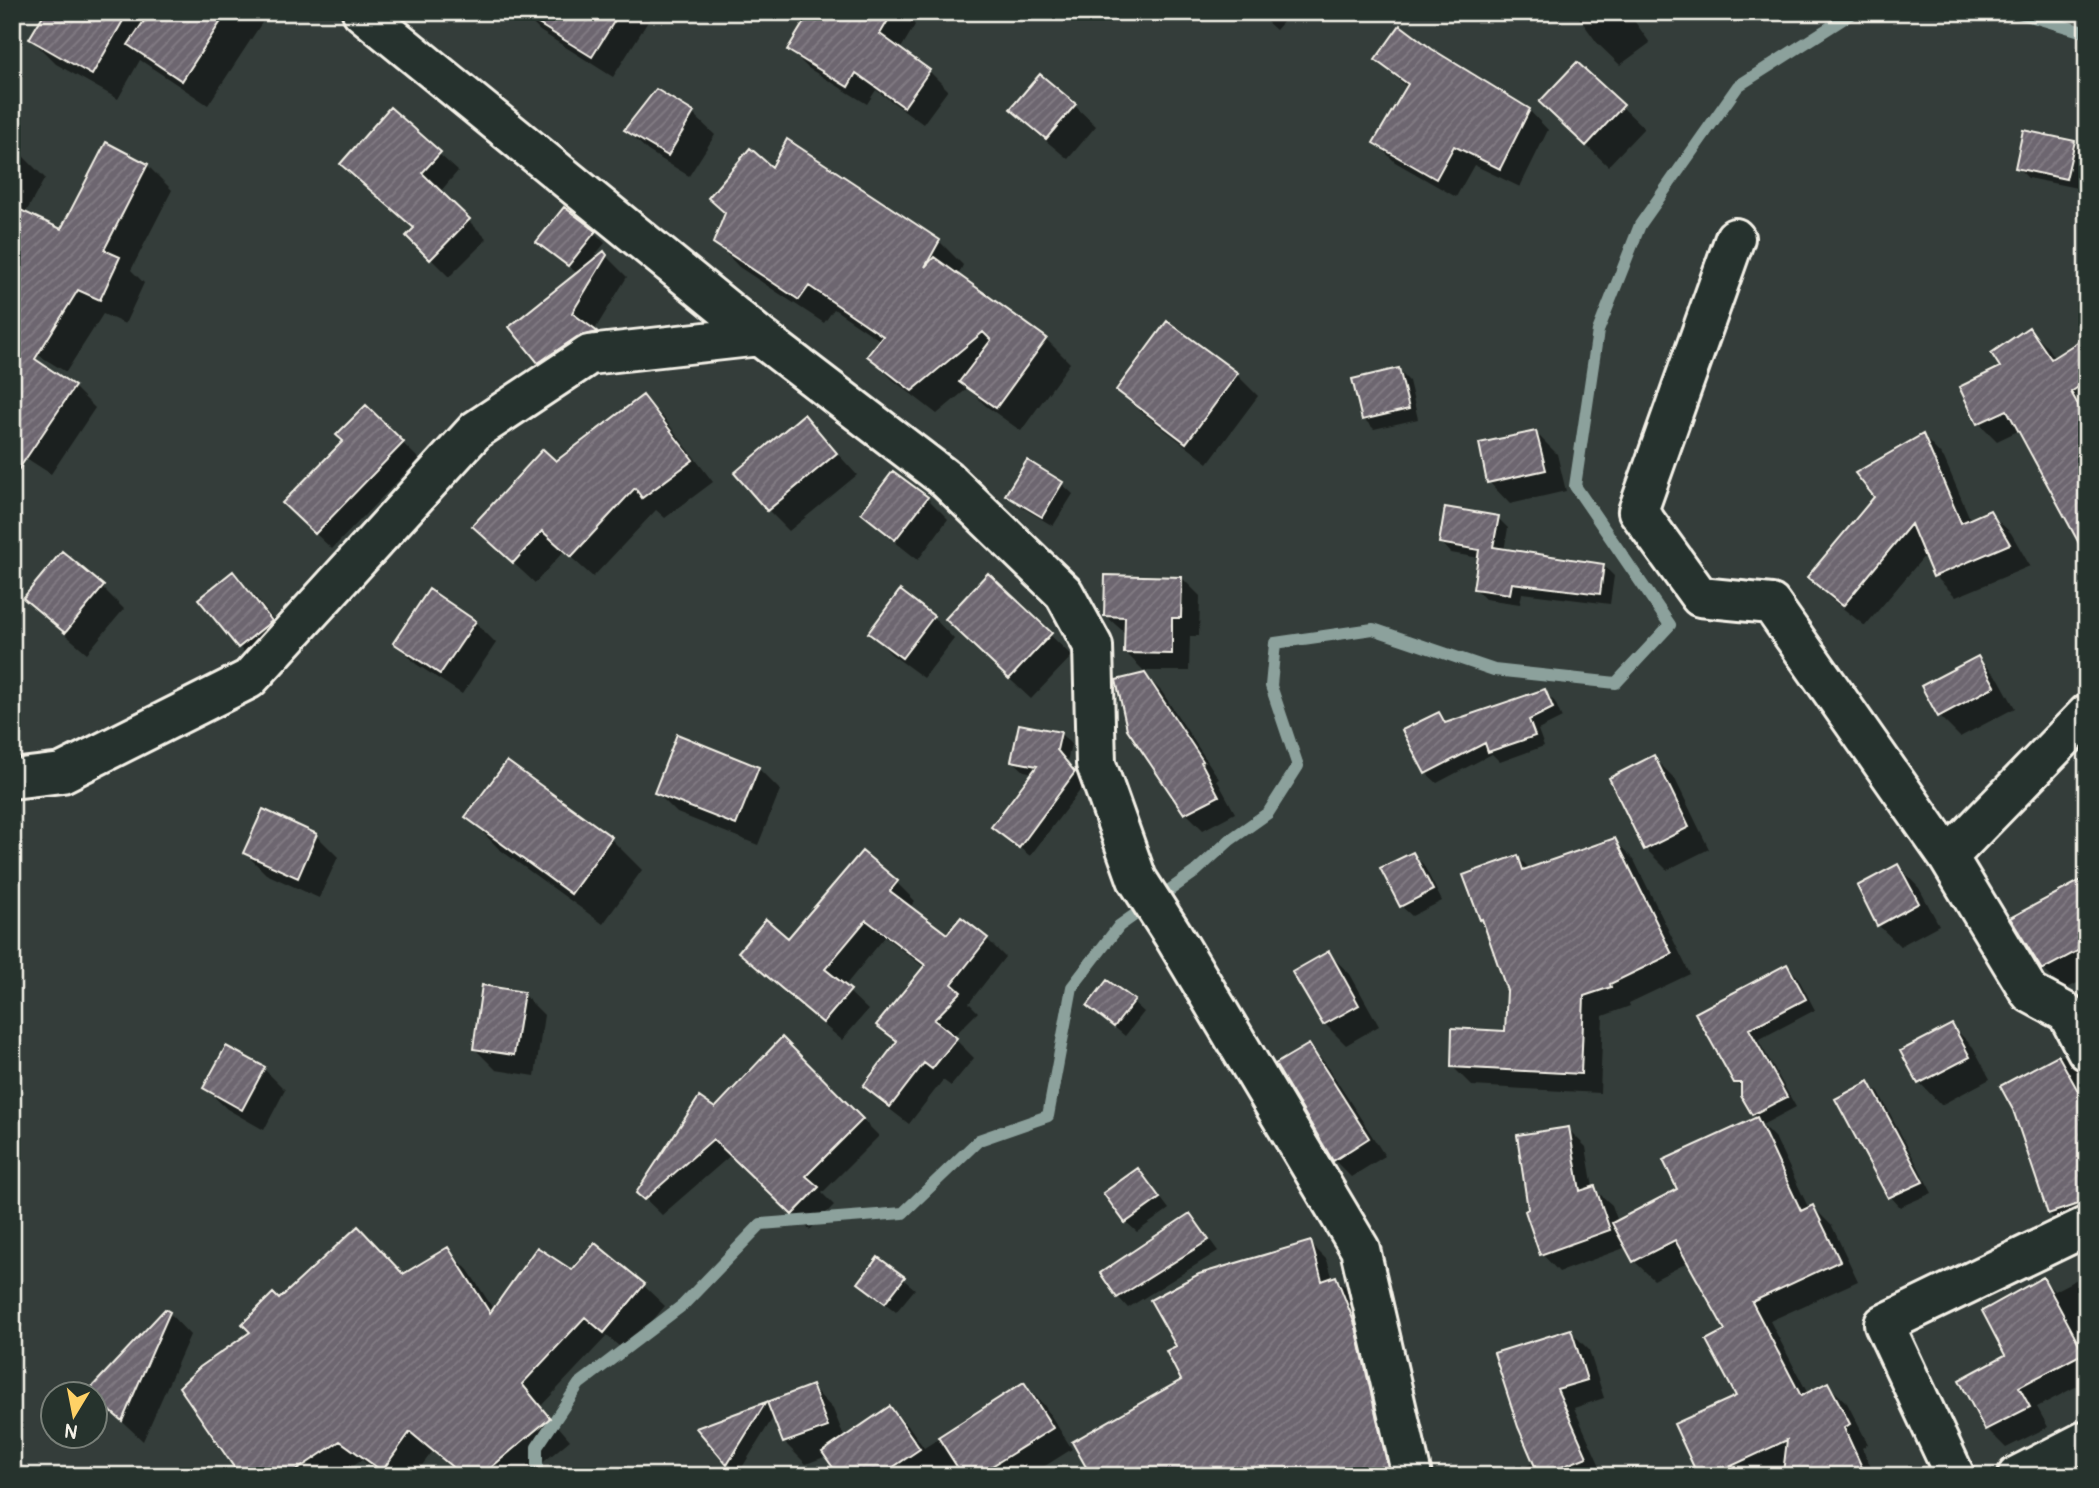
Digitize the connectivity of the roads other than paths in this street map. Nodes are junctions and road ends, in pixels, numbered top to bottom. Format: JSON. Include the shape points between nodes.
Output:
{"nodes":[{"id":1,"x":362,"y":12,"type":"edge"},
{"id":2,"x":1735,"y":238,"type":"dead end"},
{"id":3,"x":759,"y":336,"type":"junction"},
{"id":4,"x":2087,"y":714,"type":"edge"},
{"id":5,"x":12,"y":779,"type":"edge"},
{"id":6,"x":1948,"y":857,"type":"junction"},
{"id":7,"x":2087,"y":1051,"type":"edge"},
{"id":8,"x":2087,"y":1226,"type":"edge"},
{"id":9,"x":2087,"y":1440,"type":"edge"},
{"id":10,"x":1412,"y":1476,"type":"edge"},
{"id":11,"x":1955,"y":1476,"type":"edge"},
{"id":12,"x":2017,"y":1476,"type":"edge"}],
"edges":[{"from":1,"to":3,"type":"street"},
{"from":2,"to":6,"type":"street","via":[[1638,510],[1700,597],[1771,604]]},
{"from":3,"to":5,"type":"street","via":[[589,355],[476,430],[249,679],[62,773]]},
{"from":3,"to":10,"type":"street","via":[[946,479],[1064,593],[1093,646],[1096,764],[1137,879],[1360,1249]]},
{"from":4,"to":6,"type":"street"},
{"from":6,"to":7,"type":"street","via":[[2030,993],[2067,1013]]},
{"from":8,"to":11,"type":"street","via":[[1884,1324]]},
{"from":9,"to":12,"type":"street"}]}
